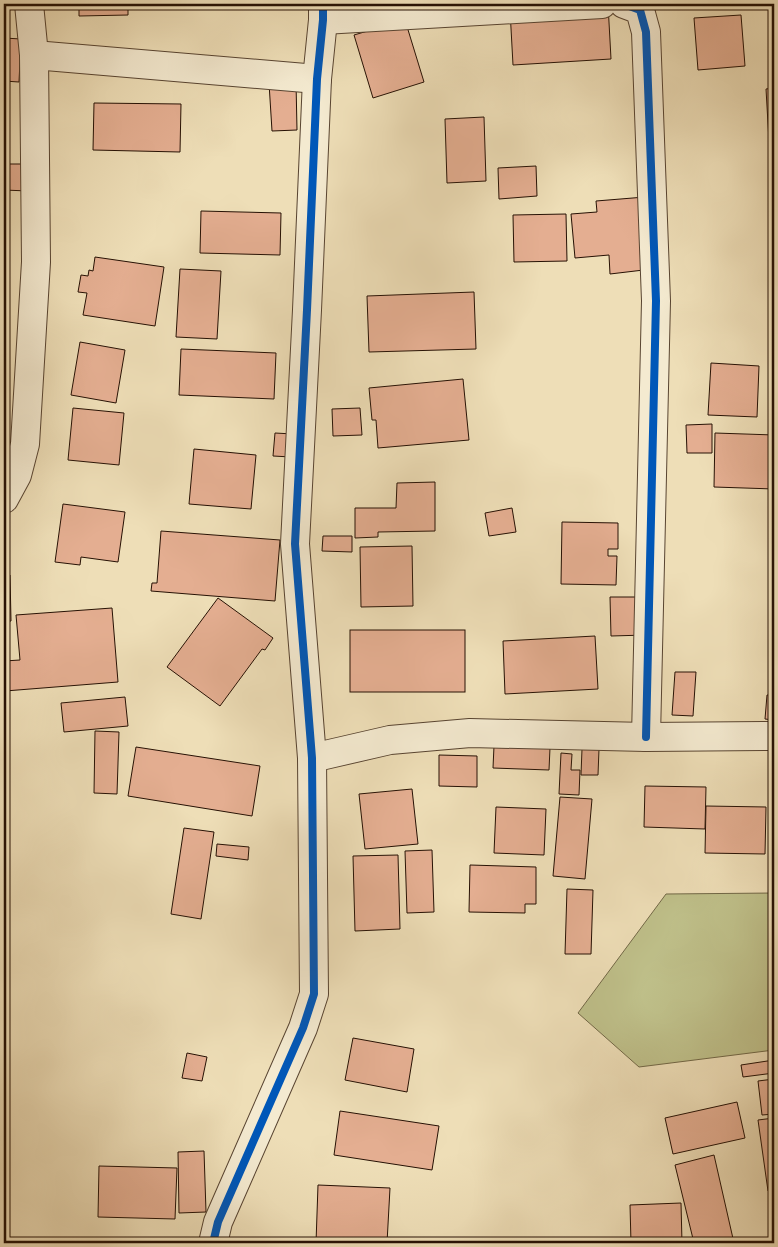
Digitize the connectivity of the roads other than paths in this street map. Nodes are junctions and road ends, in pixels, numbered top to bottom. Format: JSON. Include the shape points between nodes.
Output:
{"nodes":[{"id":1,"x":29,"y":4,"type":"edge"},
{"id":2,"x":602,"y":4,"type":"edge"},
{"id":3,"x":635,"y":6,"type":"edge"},
{"id":4,"x":323,"y":12,"type":"edge"},
{"id":5,"x":34,"y":55,"type":"junction"},
{"id":6,"x":317,"y":80,"type":"junction"},
{"id":7,"x":4,"y":499,"type":"edge"},
{"id":8,"x":774,"y":736,"type":"edge"},
{"id":9,"x":646,"y":737,"type":"junction"},
{"id":10,"x":312,"y":758,"type":"junction"},
{"id":11,"x":213,"y":1243,"type":"edge"}],
"edges":[{"from":1,"to":5,"type":"street"},
{"from":2,"to":4,"type":"street"},
{"from":3,"to":9,"type":"street","via":[[646,32],[656,301]]},
{"from":4,"to":6,"type":"street"},
{"from":5,"to":6,"type":"street"},
{"from":5,"to":7,"type":"street","via":[[36,262],[25,444],[17,475]]},
{"from":6,"to":10,"type":"street","via":[[295,544]]},
{"from":8,"to":9,"type":"street"},
{"from":9,"to":10,"type":"street","via":[[470,733],[390,740]]},
{"from":10,"to":11,"type":"street","via":[[314,994],[303,1028],[218,1222]]}]}
